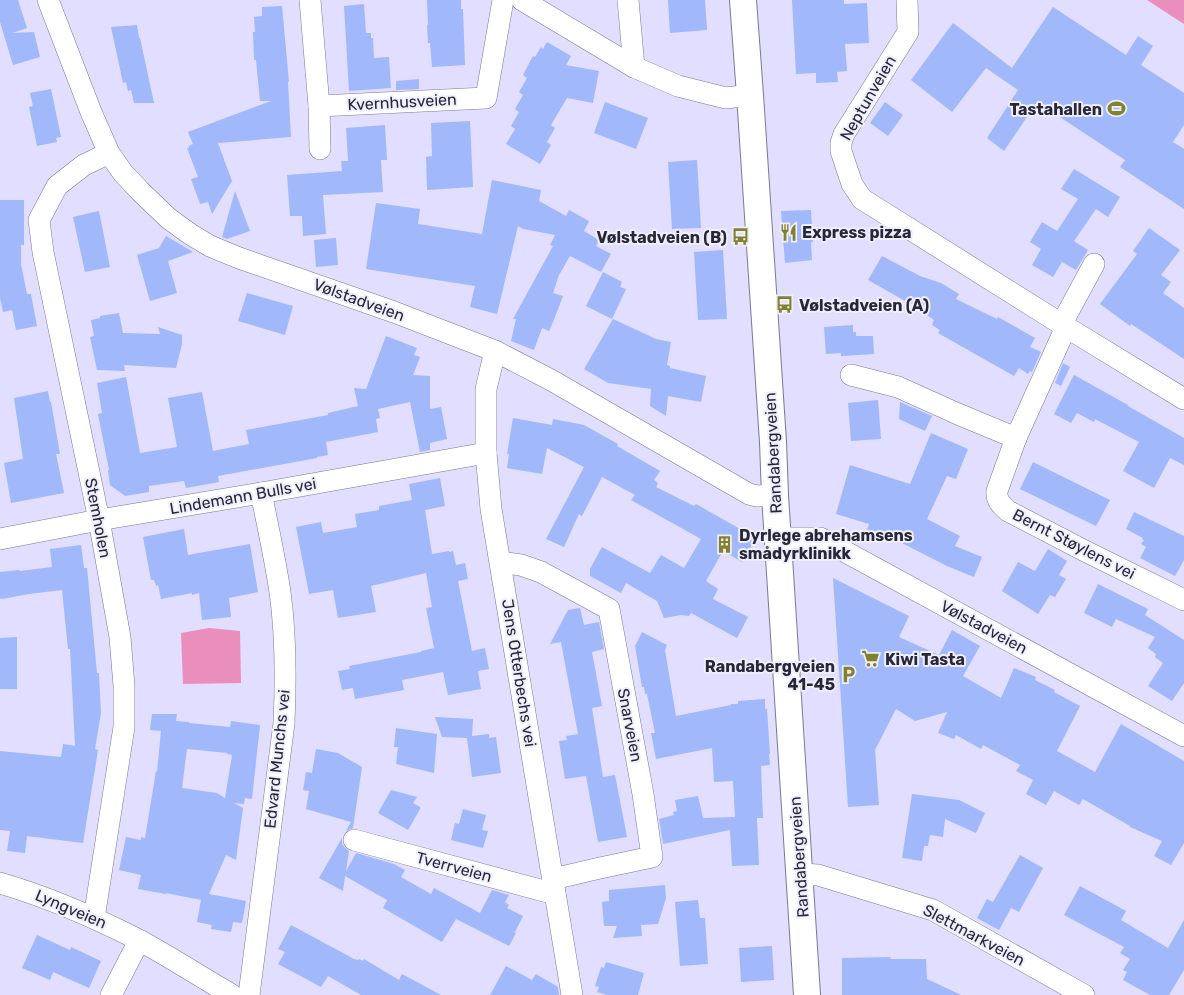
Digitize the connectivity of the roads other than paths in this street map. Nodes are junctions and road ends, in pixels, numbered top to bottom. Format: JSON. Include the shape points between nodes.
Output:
{"nodes":[{"id":1,"x":48,"y":0,"type":"edge"},
{"id":2,"x":310,"y":0,"type":"edge"},
{"id":3,"x":503,"y":0,"type":"edge"},
{"id":4,"x":522,"y":0,"type":"edge"},
{"id":5,"x":628,"y":0,"type":"edge"},
{"id":6,"x":743,"y":0,"type":"edge"},
{"id":7,"x":907,"y":0,"type":"edge"},
{"id":8,"x":634,"y":67,"type":"junction"},
{"id":9,"x":750,"y":95,"type":"junction"},
{"id":10,"x":319,"y":106,"type":"junction"},
{"id":11,"x":320,"y":148,"type":"dead end"},
{"id":12,"x":109,"y":153,"type":"junction"},
{"id":13,"x":1094,"y":264,"type":"dead end"},
{"id":14,"x":1063,"y":326,"type":"junction"},
{"id":15,"x":495,"y":351,"type":"junction"},
{"id":16,"x":851,"y":375,"type":"dead end"},
{"id":17,"x":1184,"y":399,"type":"edge"},
{"id":18,"x":1016,"y":438,"type":"junction"},
{"id":19,"x":486,"y":453,"type":"junction"},
{"id":20,"x":261,"y":494,"type":"junction"},
{"id":21,"x":775,"y":495,"type":"junction"},
{"id":22,"x":99,"y":520,"type":"junction"},
{"id":23,"x":0,"y":538,"type":"edge"},
{"id":24,"x":778,"y":538,"type":"junction"},
{"id":25,"x":501,"y":562,"type":"junction"},
{"id":26,"x":1184,"y":600,"type":"edge"},
{"id":27,"x":1184,"y":736,"type":"edge"},
{"id":28,"x":354,"y":840,"type":"dead end"},
{"id":29,"x":800,"y":874,"type":"junction"},
{"id":30,"x":0,"y":882,"type":"edge"},
{"id":31,"x":554,"y":887,"type":"junction"},
{"id":32,"x":94,"y":918,"type":"junction"},
{"id":33,"x":139,"y":941,"type":"junction"},
{"id":34,"x":111,"y":995,"type":"edge"},
{"id":35,"x":232,"y":995,"type":"edge"},
{"id":36,"x":249,"y":995,"type":"edge"},
{"id":37,"x":572,"y":995,"type":"edge"},
{"id":38,"x":807,"y":995,"type":"edge"},
{"id":39,"x":1084,"y":995,"type":"edge"}],
"edges":[{"from":1,"to":12,"type":"street","name":"Vølstadveien"},
{"from":2,"to":10,"type":"street"},
{"from":3,"to":10,"type":"street","name":"Kvernhusveien","via":[[486,98]]},
{"from":4,"to":8,"type":"street"},
{"from":5,"to":8,"type":"street"},
{"from":6,"to":9,"type":"main road","name":"Randabergveien"},
{"from":7,"to":14,"type":"street","name":"Neptunveien","via":[[908,32],[841,142],[852,184],[862,199]]},
{"from":8,"to":9,"type":"street","via":[[678,86],[726,98]]},
{"from":9,"to":21,"type":"main road","name":"Randabergveien"},
{"from":10,"to":11,"type":"street"},
{"from":12,"to":15,"type":"street","name":"Vølstadveien","via":[[140,191],[168,218],[210,246]]},
{"from":12,"to":22,"type":"street","name":"Stemholen","via":[[84,165],[57,186],[40,220]]},
{"from":13,"to":14,"type":"street"},
{"from":14,"to":17,"type":"street","name":"Neptunveien"},
{"from":14,"to":18,"type":"street","name":"Bernt Støylens vei"},
{"from":15,"to":19,"type":"street","name":"Jens Otterbechs vei","via":[[486,389]]},
{"from":15,"to":21,"type":"street","name":"Vølstadveien","via":[[749,494]]},
{"from":16,"to":18,"type":"street","via":[[898,387]]},
{"from":18,"to":26,"type":"street","name":"Bernt Støylens vei","via":[[996,496],[1008,511]]},
{"from":19,"to":20,"type":"street","name":"Lindemann Bulls vei"},
{"from":19,"to":25,"type":"street","name":"Jens Otterbechs vei","via":[[491,509]]},
{"from":20,"to":22,"type":"street","name":"Lindemann Bulls vei"},
{"from":20,"to":36,"type":"street","name":"Edvard Munchs vei","via":[[280,594],[286,688]]},
{"from":21,"to":24,"type":"main road","name":"Randabergveien"},
{"from":22,"to":23,"type":"street","name":"Lindemann Bulls vei"},
{"from":22,"to":32,"type":"street","name":"Stemholen","via":[[120,637],[124,727]]},
{"from":24,"to":27,"type":"street","name":"Vølstadveien","via":[[820,538]]},
{"from":24,"to":29,"type":"main road","name":"Randabergveien"},
{"from":25,"to":31,"type":"street","name":"Jens Otterbechs vei"},
{"from":25,"to":31,"type":"street","name":"Snarveien","via":[[540,572],[609,609],[643,794],[652,857],[600,868]]},
{"from":28,"to":31,"type":"street","name":"Tverrveien"},
{"from":29,"to":38,"type":"main road","name":"Randabergveien"},
{"from":29,"to":39,"type":"street","name":"Slettmarkveien","via":[[818,875],[933,910]]},
{"from":30,"to":32,"type":"street","name":"Lyngveien"},
{"from":31,"to":37,"type":"street","name":"Jens Otterbechs vei"},
{"from":32,"to":33,"type":"street","name":"Lyngveien"},
{"from":33,"to":34,"type":"street"},
{"from":33,"to":35,"type":"street","name":"Lyngveien"}]}
